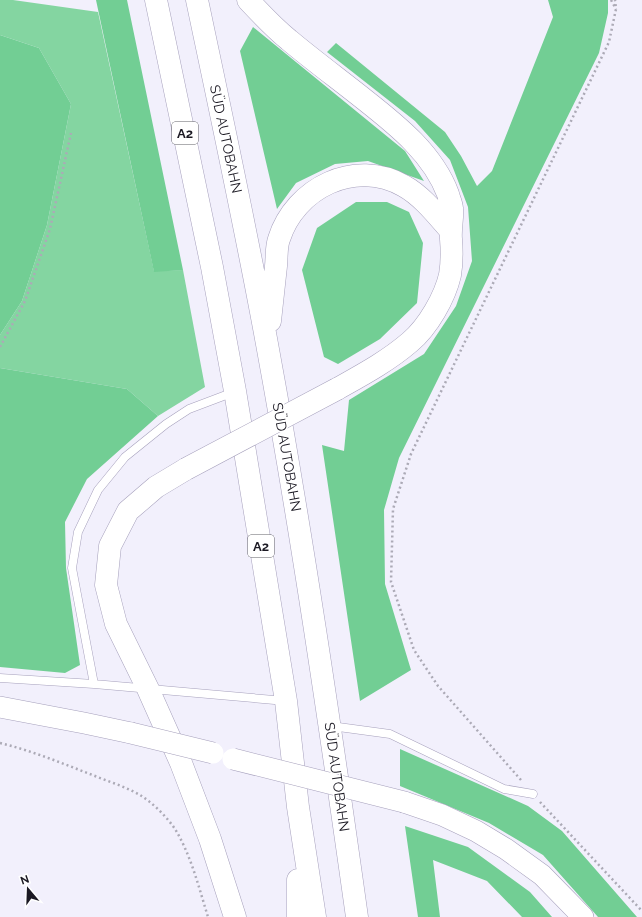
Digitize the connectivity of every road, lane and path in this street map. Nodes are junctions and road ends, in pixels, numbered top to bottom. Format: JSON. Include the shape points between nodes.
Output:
{"nodes":[{"id":1,"x":156,"y":0,"type":"edge"},
{"id":2,"x":197,"y":0,"type":"edge"},
{"id":3,"x":248,"y":0,"type":"edge"},
{"id":4,"x":611,"y":0,"type":"edge"},
{"id":5,"x":615,"y":0,"type":"edge"},
{"id":6,"x":616,"y":9,"type":"junction"},
{"id":7,"x":71,"y":133,"type":"dead end"},
{"id":8,"x":450,"y":230,"type":"junction"},
{"id":9,"x":267,"y":344,"type":"junction"},
{"id":10,"x":0,"y":347,"type":"edge"},
{"id":11,"x":235,"y":391,"type":"junction"},
{"id":12,"x":0,"y":678,"type":"edge"},
{"id":13,"x":94,"y":684,"type":"junction"},
{"id":14,"x":148,"y":689,"type":"junction"},
{"id":15,"x":286,"y":701,"type":"junction"},
{"id":16,"x":0,"y":707,"type":"edge"},
{"id":17,"x":330,"y":726,"type":"junction"},
{"id":18,"x":0,"y":743,"type":"edge"},
{"id":19,"x":533,"y":794,"type":"junction"},
{"id":20,"x":298,"y":807,"type":"junction"},
{"id":21,"x":642,"y":912,"type":"edge"},
{"id":22,"x":208,"y":917,"type":"edge"},
{"id":23,"x":235,"y":917,"type":"edge"},
{"id":24,"x":298,"y":917,"type":"edge"},
{"id":25,"x":315,"y":917,"type":"edge"},
{"id":26,"x":357,"y":917,"type":"edge"},
{"id":27,"x":583,"y":917,"type":"edge"}],
"edges":[{"from":1,"to":11,"type":"highway","number":"A2","via":[[212,267]]},
{"from":2,"to":9,"type":"highway","name":"SÜD AUTOBAHN"},
{"from":3,"to":8,"type":"highway","via":[[290,40],[387,118],[425,155],[437,170],[450,199]]},
{"from":4,"to":6,"type":"path"},
{"from":5,"to":6,"type":"path"},
{"from":6,"to":19,"type":"path","via":[[609,42],[411,454],[393,508],[391,582],[414,650],[438,686]]},
{"from":7,"to":10,"type":"path","via":[[50,228],[25,301]]},
{"from":8,"to":9,"type":"highway","via":[[420,197],[403,185],[382,177],[363,174],[343,177],[323,185],[304,199],[288,216],[278,240]]},
{"from":8,"to":14,"type":"highway","bridge":true,"via":[[452,256],[449,276],[429,321],[412,341],[337,389],[186,469],[156,487],[128,511],[110,546],[106,585],[116,624]]},
{"from":9,"to":17,"type":"highway","name":"SÜD AUTOBAHN"},
{"from":11,"to":13,"type":"lane","via":[[190,409],[166,424],[125,457],[98,490],[78,532],[72,568]]},
{"from":11,"to":15,"type":"highway","number":"A2"},
{"from":12,"to":13,"type":"lane"},
{"from":13,"to":14,"type":"lane"},
{"from":14,"to":15,"type":"lane"},
{"from":14,"to":23,"type":"highway","via":[[181,763],[210,839]]},
{"from":15,"to":20,"type":"highway","number":"A2"},
{"from":16,"to":27,"type":"street","bridge":true,"via":[[76,721],[213,753],[404,802],[442,815],[476,831],[542,875]]},
{"from":17,"to":19,"type":"lane","via":[[390,734],[504,789]]},
{"from":17,"to":26,"type":"highway","name":"SÜD AUTOBAHN"},
{"from":18,"to":22,"type":"path","via":[[60,762],[121,787],[158,808],[174,828],[185,850]]},
{"from":19,"to":21,"type":"path"},
{"from":20,"to":24,"type":"highway"},
{"from":20,"to":25,"type":"highway","number":"A2"}]}
